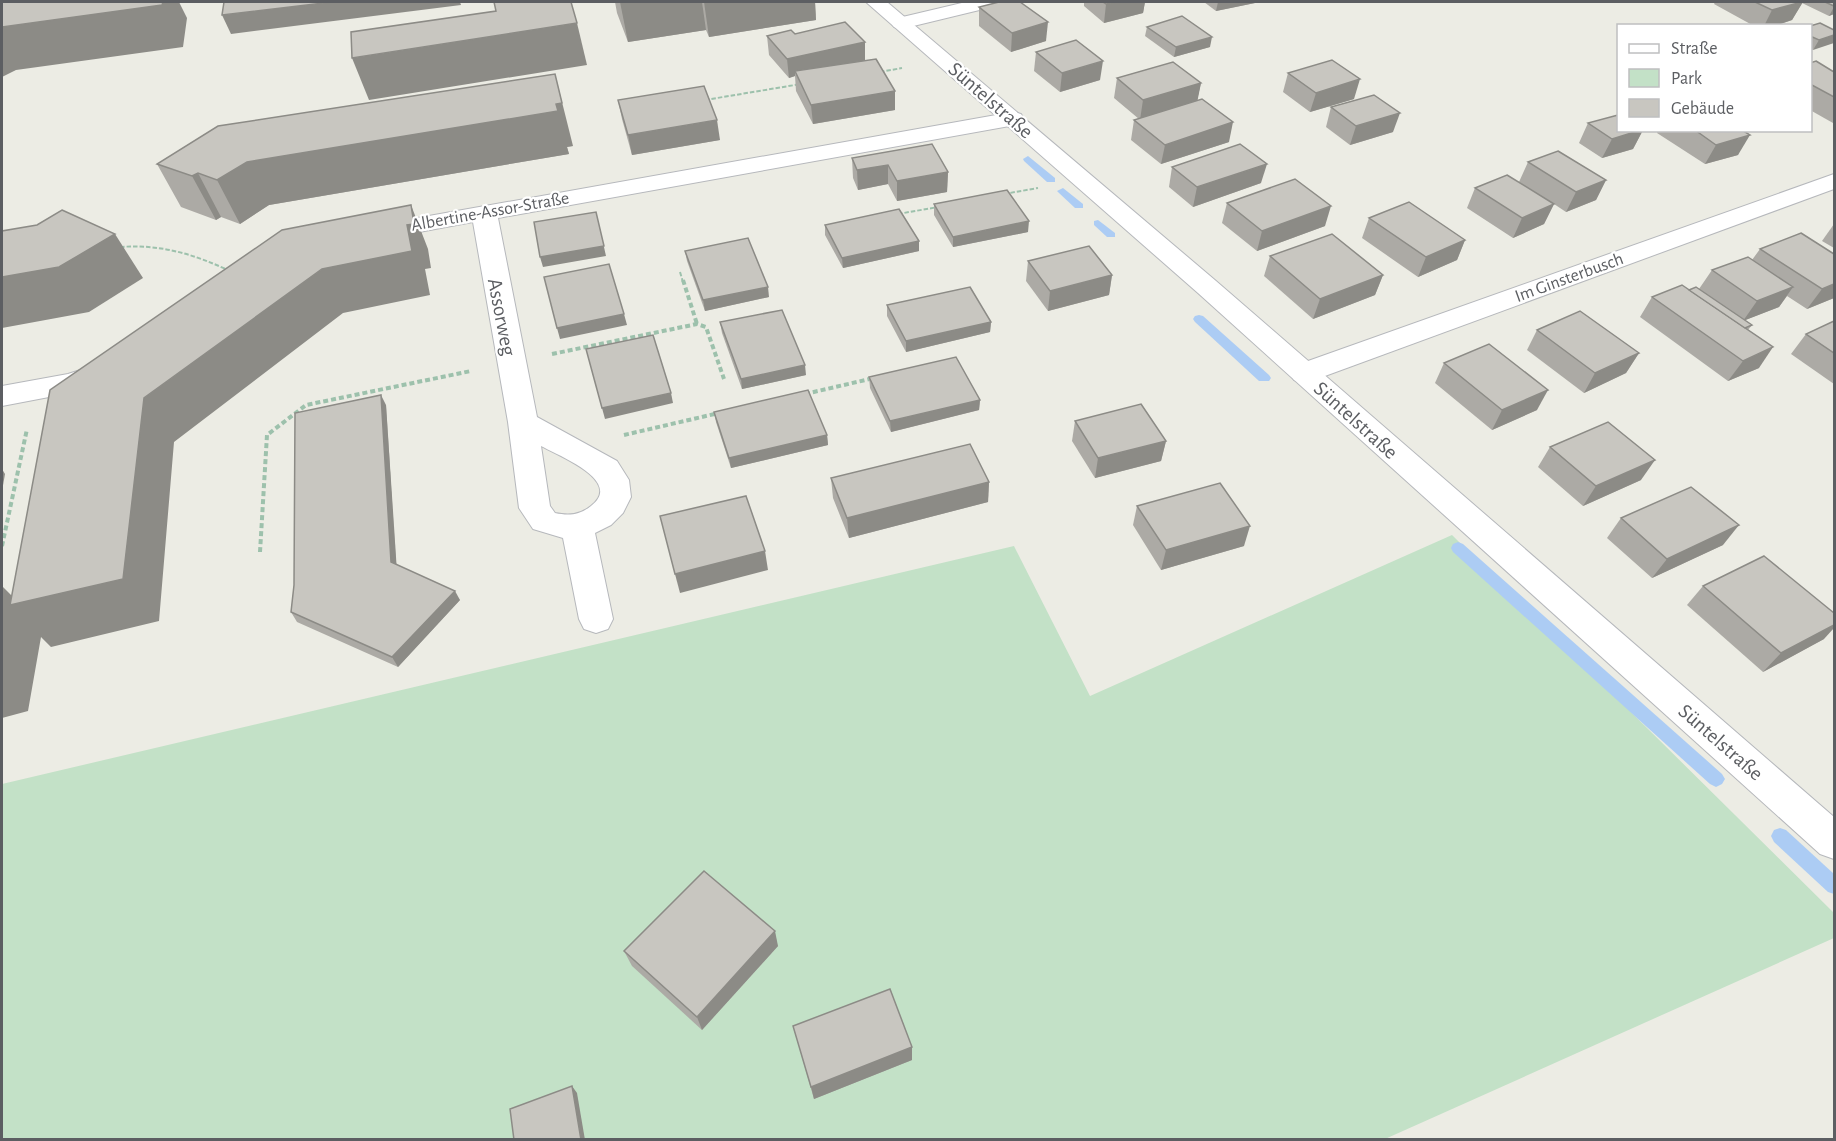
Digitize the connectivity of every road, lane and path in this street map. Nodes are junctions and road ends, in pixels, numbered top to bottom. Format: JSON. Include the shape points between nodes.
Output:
{"nodes":[{"id":1,"x":876,"y":2,"type":"edge"},
{"id":2,"x":989,"y":2,"type":"edge"},
{"id":3,"x":901,"y":22,"type":"junction"},
{"id":4,"x":947,"y":61,"type":"junction"},
{"id":5,"x":878,"y":72,"type":"edge"},
{"id":6,"x":809,"y":83,"type":"edge"},
{"id":7,"x":705,"y":100,"type":"edge"},
{"id":8,"x":1013,"y":119,"type":"junction"},
{"id":9,"x":1080,"y":177,"type":"junction"},
{"id":10,"x":1834,"y":181,"type":"edge"},
{"id":11,"x":994,"y":196,"type":"edge"},
{"id":12,"x":947,"y":205,"type":"edge"},
{"id":13,"x":483,"y":212,"type":"junction"},
{"id":14,"x":888,"y":216,"type":"edge"},
{"id":15,"x":354,"y":236,"type":"edge"},
{"id":16,"x":116,"y":248,"type":"dead end"},
{"id":17,"x":235,"y":272,"type":"edge"},
{"id":18,"x":680,"y":272,"type":"dead end"},
{"id":19,"x":697,"y":324,"type":"junction"},
{"id":20,"x":511,"y":362,"type":"junction"},
{"id":21,"x":118,"y":364,"type":"edge"},
{"id":22,"x":1304,"y":374,"type":"junction"},
{"id":23,"x":878,"y":378,"type":"edge"},
{"id":24,"x":724,"y":379,"type":"dead end"},
{"id":25,"x":2,"y":396,"type":"edge"},
{"id":26,"x":797,"y":396,"type":"edge"},
{"id":27,"x":728,"y":411,"type":"edge"},
{"id":28,"x":523,"y":422,"type":"junction"},
{"id":29,"x":27,"y":429,"type":"dead end"},
{"id":30,"x":568,"y":447,"type":"junction"},
{"id":31,"x":577,"y":526,"type":"junction"},
{"id":32,"x":2,"y":546,"type":"edge"},
{"id":33,"x":260,"y":552,"type":"dead end"},
{"id":34,"x":596,"y":619,"type":"dead end"},
{"id":35,"x":1834,"y":841,"type":"edge"}],
"edges":[{"from":1,"to":3,"type":"street","name":"Süntelstraße"},
{"from":2,"to":3,"type":"street"},
{"from":3,"to":4,"type":"street","name":"Süntelstraße"},
{"from":4,"to":5,"type":"path"},
{"from":4,"to":8,"type":"street","name":"Süntelstraße"},
{"from":6,"to":7,"type":"path"},
{"from":8,"to":9,"type":"street","name":"Süntelstraße"},
{"from":8,"to":13,"type":"street","name":"Albertine-Assor-Straße"},
{"from":9,"to":11,"type":"path"},
{"from":9,"to":22,"type":"street","name":"Süntelstraße"},
{"from":10,"to":22,"type":"street","name":"Im Ginsterbusch"},
{"from":12,"to":14,"type":"path"},
{"from":13,"to":15,"type":"street","name":"Albertine-Assor-Straße"},
{"from":13,"to":20,"type":"street","name":"Assorweg"},
{"from":16,"to":17,"type":"path","via":[[184,250]]},
{"from":18,"to":19,"type":"path"},
{"from":19,"to":20,"type":"path"},
{"from":19,"to":24,"type":"path","via":[[706,327]]},
{"from":20,"to":28,"type":"street","name":"Assorweg"},
{"from":20,"to":33,"type":"path","via":[[306,405],[267,435]]},
{"from":21,"to":25,"type":"street","via":[[89,378]]},
{"from":22,"to":35,"type":"street","name":"Süntelstraße"},
{"from":23,"to":26,"type":"path"},
{"from":27,"to":30,"type":"path"},
{"from":28,"to":30,"type":"street"},
{"from":28,"to":31,"type":"street","name":"Assorweg","via":[[535,508],[544,521]]},
{"from":29,"to":32,"type":"path"},
{"from":30,"to":31,"type":"street","via":[[606,469],[615,482],[616,497],[608,510]]},
{"from":31,"to":34,"type":"street"}]}
